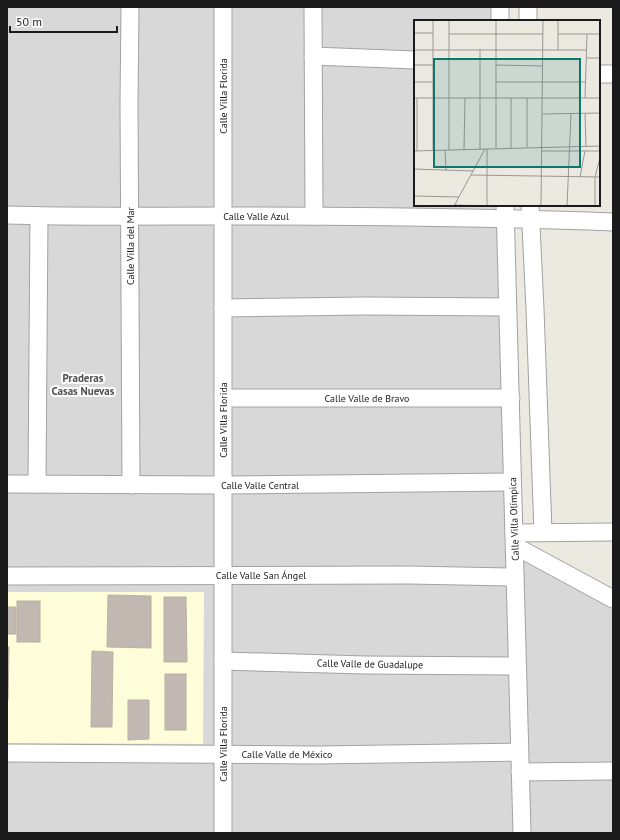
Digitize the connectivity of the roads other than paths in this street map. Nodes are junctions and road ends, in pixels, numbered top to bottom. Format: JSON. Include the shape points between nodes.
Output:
{"nodes":[{"id":1,"x":130,"y":7,"type":"edge"},
{"id":2,"x":223,"y":7,"type":"edge"},
{"id":3,"x":313,"y":7,"type":"edge"},
{"id":4,"x":500,"y":7,"type":"edge"},
{"id":5,"x":528,"y":7,"type":"edge"},
{"id":6,"x":500,"y":20,"type":"edge"},
{"id":7,"x":528,"y":20,"type":"edge"},
{"id":8,"x":313,"y":56,"type":"junction"},
{"id":9,"x":414,"y":60,"type":"edge"},
{"id":10,"x":600,"y":74,"type":"edge"},
{"id":11,"x":613,"y":74,"type":"edge"},
{"id":12,"x":505,"y":211,"type":"edge"},
{"id":13,"x":530,"y":212,"type":"edge"},
{"id":14,"x":7,"y":215,"type":"edge"},
{"id":15,"x":39,"y":216,"type":"junction"},
{"id":16,"x":130,"y":216,"type":"junction"},
{"id":17,"x":222,"y":216,"type":"junction"},
{"id":18,"x":314,"y":216,"type":"junction"},
{"id":19,"x":613,"y":222,"type":"edge"},
{"id":20,"x":508,"y":307,"type":"junction"},
{"id":21,"x":223,"y":308,"type":"junction"},
{"id":22,"x":224,"y":398,"type":"junction"},
{"id":23,"x":511,"y":398,"type":"junction"},
{"id":24,"x":512,"y":482,"type":"junction"},
{"id":25,"x":7,"y":484,"type":"edge"},
{"id":26,"x":37,"y":484,"type":"junction"},
{"id":27,"x":131,"y":485,"type":"junction"},
{"id":28,"x":224,"y":485,"type":"junction"},
{"id":29,"x":543,"y":532,"type":"junction"},
{"id":30,"x":613,"y":532,"type":"edge"},
{"id":31,"x":515,"y":539,"type":"junction"},
{"id":32,"x":224,"y":575,"type":"junction"},
{"id":33,"x":7,"y":576,"type":"edge"},
{"id":34,"x":515,"y":577,"type":"junction"},
{"id":35,"x":613,"y":599,"type":"edge"},
{"id":36,"x":223,"y":661,"type":"junction"},
{"id":37,"x":517,"y":666,"type":"junction"},
{"id":38,"x":519,"y":752,"type":"junction"},
{"id":39,"x":7,"y":753,"type":"edge"},
{"id":40,"x":223,"y":754,"type":"junction"},
{"id":41,"x":520,"y":772,"type":"junction"},
{"id":42,"x":613,"y":772,"type":"edge"},
{"id":43,"x":223,"y":833,"type":"edge"},
{"id":44,"x":522,"y":833,"type":"edge"}],
"edges":[{"from":1,"to":16,"type":"street","name":"Calle Villa del Mar"},
{"from":2,"to":17,"type":"street","name":"Calle Villa Florida"},
{"from":3,"to":8,"type":"street"},
{"from":4,"to":6,"type":"street"},
{"from":5,"to":7,"type":"street"},
{"from":8,"to":9,"type":"street"},
{"from":8,"to":18,"type":"street"},
{"from":10,"to":11,"type":"street"},
{"from":12,"to":13,"type":"street","name":"Calle Valle Azul"},
{"from":12,"to":18,"type":"street","name":"Calle Valle Azul"},
{"from":12,"to":20,"type":"street","name":"Calle Villa Olímpica"},
{"from":13,"to":19,"type":"street","name":"Calle Valle Azul"},
{"from":13,"to":29,"type":"street"},
{"from":14,"to":15,"type":"street","name":"Calle Valle Azul"},
{"from":15,"to":16,"type":"street","name":"Calle Valle Azul"},
{"from":15,"to":26,"type":"street"},
{"from":16,"to":17,"type":"street","name":"Calle Valle Azul"},
{"from":16,"to":27,"type":"street","name":"Calle Villa del Mar"},
{"from":17,"to":18,"type":"street","name":"Calle Valle Azul"},
{"from":17,"to":21,"type":"street","name":"Calle Villa Florida"},
{"from":20,"to":21,"type":"street"},
{"from":20,"to":23,"type":"street","name":"Calle Villa Olímpica"},
{"from":21,"to":22,"type":"street","name":"Calle Villa Florida"},
{"from":22,"to":23,"type":"street","name":"Calle Valle de Bravo"},
{"from":22,"to":28,"type":"street","name":"Calle Villa Florida"},
{"from":23,"to":24,"type":"street","name":"Calle Villa Olímpica"},
{"from":24,"to":28,"type":"street","name":"Calle Valle Central"},
{"from":24,"to":31,"type":"street","name":"Calle Villa Olímpica"},
{"from":25,"to":26,"type":"street","name":"Calle Valle Central"},
{"from":26,"to":27,"type":"street","name":"Calle Valle Central"},
{"from":27,"to":28,"type":"street","name":"Calle Valle Central"},
{"from":28,"to":32,"type":"street","name":"Calle Villa Florida"},
{"from":29,"to":30,"type":"street"},
{"from":29,"to":31,"type":"street"},
{"from":31,"to":34,"type":"street","name":"Calle Villa Olímpica"},
{"from":31,"to":35,"type":"street"},
{"from":32,"to":33,"type":"street","name":"Calle Valle San Ángel"},
{"from":32,"to":34,"type":"street","name":"Calle Valle San Ángel"},
{"from":32,"to":36,"type":"street","name":"Calle Villa Florida"},
{"from":34,"to":37,"type":"street","name":"Calle Villa Olímpica"},
{"from":36,"to":37,"type":"street","name":"Calle Valle de Guadalupe"},
{"from":36,"to":40,"type":"street","name":"Calle Villa Florida"},
{"from":37,"to":38,"type":"street","name":"Calle Villa Olímpica"},
{"from":38,"to":40,"type":"street","name":"Calle Valle de México"},
{"from":38,"to":41,"type":"street","name":"Calle Villa Olímpica"},
{"from":39,"to":40,"type":"street","name":"Calle Valle de México"},
{"from":40,"to":43,"type":"street","name":"Calle Villa Florida"},
{"from":41,"to":42,"type":"street"},
{"from":41,"to":44,"type":"street","name":"Calle Villa Olímpica"}]}
